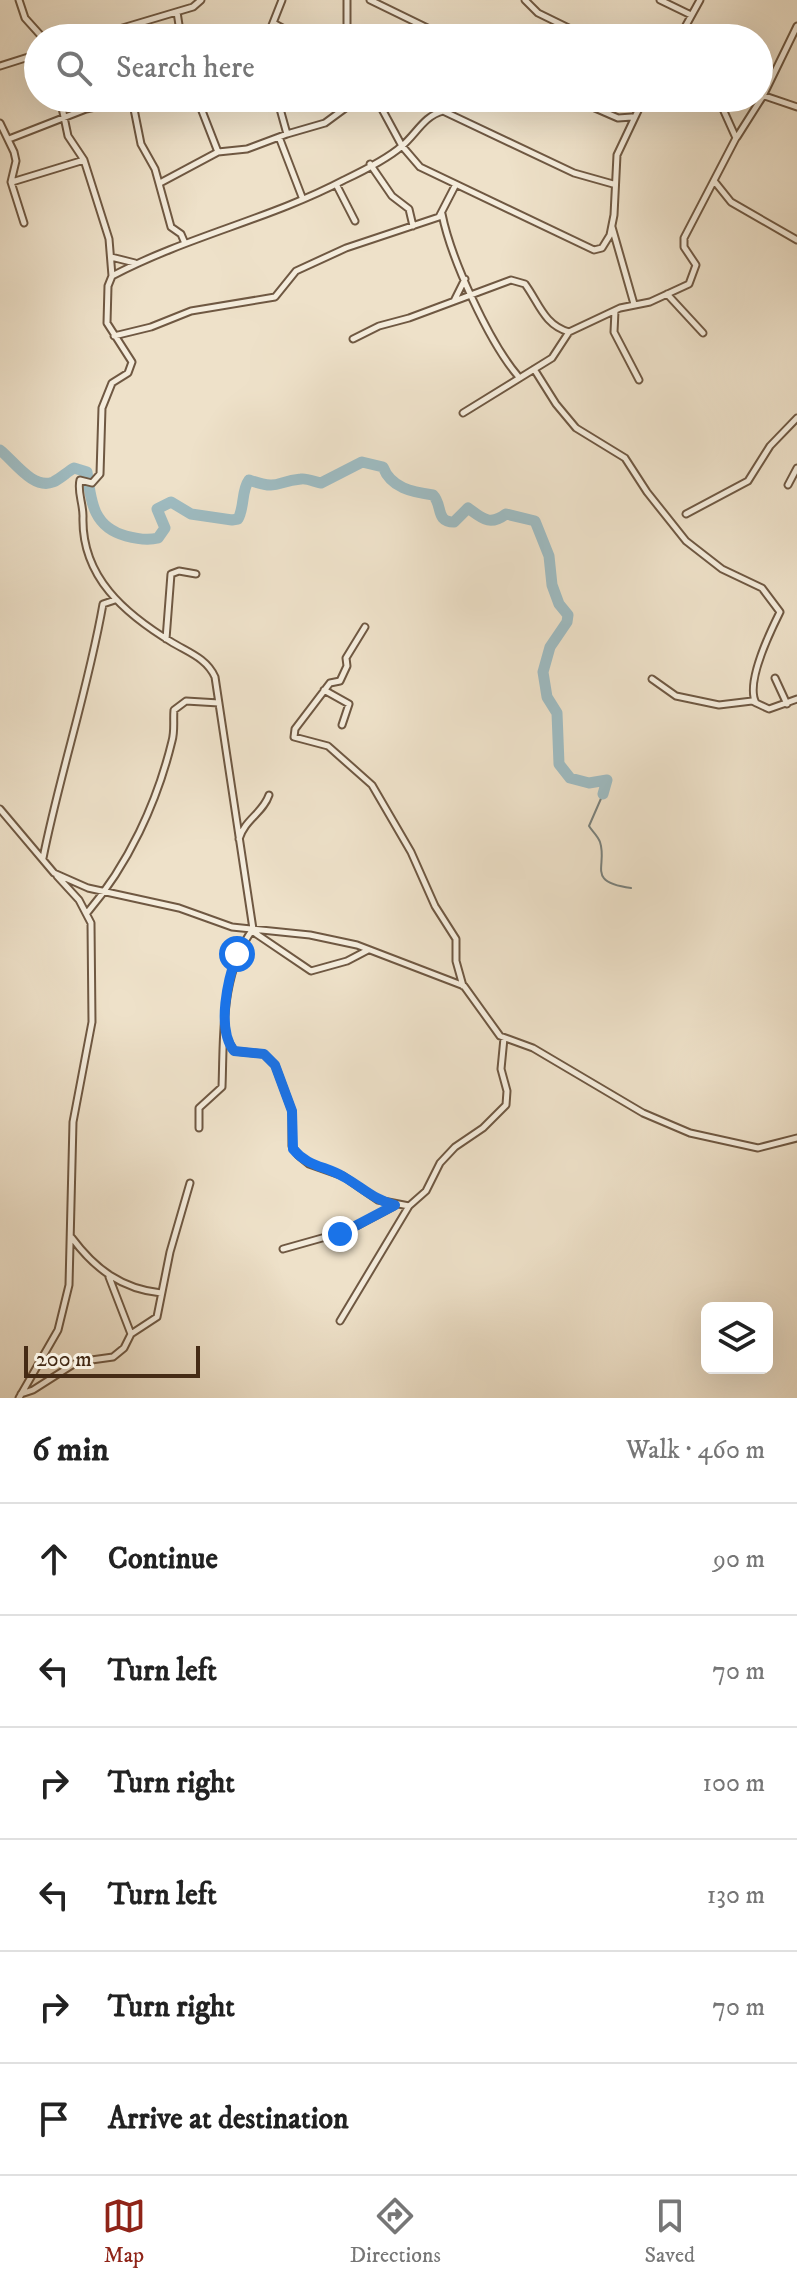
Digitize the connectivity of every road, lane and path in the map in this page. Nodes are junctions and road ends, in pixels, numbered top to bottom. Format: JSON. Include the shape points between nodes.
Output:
{"nodes":[{"id":1,"x":19,"y":0,"type":"edge"},
{"id":2,"x":201,"y":0,"type":"edge"},
{"id":3,"x":282,"y":0,"type":"edge"},
{"id":4,"x":347,"y":0,"type":"edge"},
{"id":5,"x":370,"y":0,"type":"edge"},
{"id":6,"x":525,"y":0,"type":"edge"},
{"id":7,"x":660,"y":0,"type":"edge"},
{"id":8,"x":700,"y":0,"type":"edge"},
{"id":9,"x":177,"y":12,"type":"junction"},
{"id":10,"x":691,"y":15,"type":"junction"},
{"id":11,"x":30,"y":24,"type":"edge"},
{"id":12,"x":136,"y":24,"type":"edge"},
{"id":13,"x":179,"y":24,"type":"edge"},
{"id":14,"x":275,"y":24,"type":"edge"},
{"id":15,"x":346,"y":24,"type":"edge"},
{"id":16,"x":419,"y":24,"type":"edge"},
{"id":17,"x":560,"y":24,"type":"edge"},
{"id":18,"x":686,"y":24,"type":"edge"},
{"id":19,"x":797,"y":26,"type":"edge"},
{"id":20,"x":24,"y":58,"type":"edge"},
{"id":21,"x":0,"y":66,"type":"edge"},
{"id":22,"x":773,"y":72,"type":"edge"},
{"id":23,"x":773,"y":99,"type":"edge"},
{"id":24,"x":797,"y":107,"type":"edge"},
{"id":25,"x":62,"y":112,"type":"edge"},
{"id":26,"x":84,"y":112,"type":"edge"},
{"id":27,"x":135,"y":112,"type":"edge"},
{"id":28,"x":202,"y":112,"type":"edge"},
{"id":29,"x":281,"y":112,"type":"edge"},
{"id":30,"x":340,"y":112,"type":"edge"},
{"id":31,"x":384,"y":112,"type":"edge"},
{"id":32,"x":440,"y":112,"type":"edge"},
{"id":33,"x":445,"y":112,"type":"edge"},
{"id":34,"x":604,"y":112,"type":"edge"},
{"id":35,"x":636,"y":112,"type":"edge"},
{"id":36,"x":724,"y":112,"type":"edge"},
{"id":37,"x":751,"y":112,"type":"edge"},
{"id":38,"x":633,"y":117,"type":"junction"},
{"id":39,"x":63,"y":118,"type":"junction"},
{"id":40,"x":0,"y":123,"type":"edge"},
{"id":41,"x":287,"y":134,"type":"junction"},
{"id":42,"x":279,"y":137,"type":"junction"},
{"id":43,"x":736,"y":138,"type":"junction"},
{"id":44,"x":9,"y":139,"type":"junction"},
{"id":45,"x":402,"y":146,"type":"junction"},
{"id":46,"x":218,"y":152,"type":"junction"},
{"id":47,"x":84,"y":160,"type":"junction"},
{"id":48,"x":370,"y":164,"type":"junction"},
{"id":49,"x":715,"y":181,"type":"junction"},
{"id":50,"x":11,"y":182,"type":"junction"},
{"id":51,"x":160,"y":183,"type":"junction"},
{"id":52,"x":336,"y":184,"type":"junction"},
{"id":53,"x":613,"y":184,"type":"junction"},
{"id":54,"x":455,"y":186,"type":"junction"},
{"id":55,"x":302,"y":197,"type":"junction"},
{"id":56,"x":442,"y":214,"type":"junction"},
{"id":57,"x":355,"y":221,"type":"dead end"},
{"id":58,"x":24,"y":223,"type":"dead end"},
{"id":59,"x":413,"y":226,"type":"junction"},
{"id":60,"x":612,"y":226,"type":"junction"},
{"id":61,"x":797,"y":240,"type":"edge"},
{"id":62,"x":184,"y":241,"type":"junction"},
{"id":63,"x":111,"y":257,"type":"junction"},
{"id":64,"x":136,"y":263,"type":"junction"},
{"id":65,"x":112,"y":276,"type":"junction"},
{"id":66,"x":466,"y":278,"type":"junction"},
{"id":67,"x":473,"y":294,"type":"junction"},
{"id":68,"x":667,"y":294,"type":"junction"},
{"id":69,"x":454,"y":301,"type":"junction"},
{"id":70,"x":634,"y":304,"type":"junction"},
{"id":71,"x":616,"y":310,"type":"junction"},
{"id":72,"x":569,"y":332,"type":"junction"},
{"id":73,"x":703,"y":333,"type":"dead end"},
{"id":74,"x":114,"y":336,"type":"junction"},
{"id":75,"x":353,"y":339,"type":"dead end"},
{"id":76,"x":534,"y":369,"type":"junction"},
{"id":77,"x":518,"y":376,"type":"junction"},
{"id":78,"x":639,"y":380,"type":"dead end"},
{"id":79,"x":463,"y":413,"type":"dead end"},
{"id":80,"x":797,"y":418,"type":"edge"},
{"id":81,"x":797,"y":468,"type":"edge"},
{"id":82,"x":788,"y":485,"type":"dead end"},
{"id":83,"x":686,"y":514,"type":"dead end"},
{"id":84,"x":196,"y":574,"type":"dead end"},
{"id":85,"x":115,"y":600,"type":"junction"},
{"id":86,"x":365,"y":627,"type":"dead end"},
{"id":87,"x":166,"y":639,"type":"junction"},
{"id":88,"x":775,"y":678,"type":"dead end"},
{"id":89,"x":652,"y":679,"type":"dead end"},
{"id":90,"x":324,"y":690,"type":"junction"},
{"id":91,"x":797,"y":699,"type":"edge"},
{"id":92,"x":219,"y":703,"type":"junction"},
{"id":93,"x":756,"y":703,"type":"junction"},
{"id":94,"x":787,"y":704,"type":"junction"},
{"id":95,"x":342,"y":725,"type":"dead end"},
{"id":96,"x":269,"y":795,"type":"dead end"},
{"id":97,"x":0,"y":809,"type":"edge"},
{"id":98,"x":238,"y":841,"type":"junction"},
{"id":99,"x":43,"y":859,"type":"junction"},
{"id":100,"x":54,"y":873,"type":"junction"},
{"id":101,"x":103,"y":892,"type":"junction"},
{"id":102,"x":87,"y":913,"type":"junction"},
{"id":103,"x":252,"y":930,"type":"junction"},
{"id":104,"x":369,"y":949,"type":"junction"},
{"id":105,"x":464,"y":986,"type":"junction"},
{"id":106,"x":225,"y":1035,"type":"junction"},
{"id":107,"x":504,"y":1038,"type":"junction"},
{"id":108,"x":199,"y":1128,"type":"dead end"},
{"id":109,"x":797,"y":1138,"type":"edge"},
{"id":110,"x":190,"y":1183,"type":"dead end"},
{"id":111,"x":395,"y":1205,"type":"junction"},
{"id":112,"x":409,"y":1206,"type":"junction"},
{"id":113,"x":72,"y":1237,"type":"junction"},
{"id":114,"x":283,"y":1249,"type":"dead end"},
{"id":115,"x":109,"y":1276,"type":"junction"},
{"id":116,"x":161,"y":1293,"type":"junction"},
{"id":117,"x":340,"y":1321,"type":"dead end"},
{"id":118,"x":131,"y":1334,"type":"junction"},
{"id":119,"x":20,"y":1396,"type":"edge"}],
"edges":[{"from":1,"to":11,"type":"street"},
{"from":2,"to":9,"type":"street"},
{"from":3,"to":14,"type":"street"},
{"from":4,"to":15,"type":"street"},
{"from":5,"to":16,"type":"street"},
{"from":6,"to":17,"type":"street"},
{"from":7,"to":10,"type":"street"},
{"from":8,"to":10,"type":"street"},
{"from":9,"to":12,"type":"street"},
{"from":9,"to":13,"type":"street"},
{"from":10,"to":18,"type":"street"},
{"from":19,"to":22,"type":"street"},
{"from":20,"to":21,"type":"street"},
{"from":23,"to":24,"type":"street"},
{"from":25,"to":39,"type":"street"},
{"from":26,"to":39,"type":"street"},
{"from":27,"to":51,"type":"street","via":[[141,144]]},
{"from":28,"to":46,"type":"street"},
{"from":29,"to":41,"type":"street"},
{"from":30,"to":41,"type":"street","via":[[325,123]]},
{"from":31,"to":45,"type":"street"},
{"from":32,"to":45,"type":"street"},
{"from":33,"to":53,"type":"street","via":[[574,173]]},
{"from":34,"to":38,"type":"street"},
{"from":35,"to":38,"type":"street"},
{"from":36,"to":43,"type":"street"},
{"from":37,"to":43,"type":"street"},
{"from":38,"to":53,"type":"street","via":[[617,155]]},
{"from":39,"to":44,"type":"street"},
{"from":39,"to":47,"type":"street"},
{"from":40,"to":44,"type":"street"},
{"from":41,"to":42,"type":"street"},
{"from":42,"to":46,"type":"street","via":[[247,149]]},
{"from":42,"to":55,"type":"street"},
{"from":43,"to":49,"type":"street"},
{"from":44,"to":50,"type":"street","via":[[16,161]]},
{"from":45,"to":48,"type":"street"},
{"from":45,"to":54,"type":"street","via":[[420,167]]},
{"from":46,"to":51,"type":"street"},
{"from":47,"to":50,"type":"street"},
{"from":47,"to":63,"type":"street"},
{"from":48,"to":52,"type":"street"},
{"from":48,"to":59,"type":"street","via":[[392,196],[411,212]]},
{"from":49,"to":61,"type":"street","via":[[731,202]]},
{"from":49,"to":68,"type":"street","via":[[684,238],[684,247],[696,262],[692,278]]},
{"from":50,"to":58,"type":"street"},
{"from":51,"to":62,"type":"street","via":[[171,227]]},
{"from":52,"to":55,"type":"street"},
{"from":52,"to":57,"type":"street"},
{"from":53,"to":60,"type":"street"},
{"from":54,"to":56,"type":"street"},
{"from":54,"to":60,"type":"street","via":[[594,250],[602,248]]},
{"from":55,"to":62,"type":"street"},
{"from":56,"to":59,"type":"street"},
{"from":56,"to":66,"type":"street"},
{"from":59,"to":74,"type":"street","via":[[296,271],[272,298],[191,311]]},
{"from":60,"to":70,"type":"street"},
{"from":62,"to":64,"type":"street"},
{"from":63,"to":64,"type":"street"},
{"from":63,"to":65,"type":"street"},
{"from":64,"to":65,"type":"street"},
{"from":65,"to":74,"type":"street","via":[[107,323]]},
{"from":66,"to":67,"type":"street"},
{"from":66,"to":69,"type":"street"},
{"from":67,"to":69,"type":"street"},
{"from":67,"to":72,"type":"street","via":[[519,280],[551,323]]},
{"from":67,"to":77,"type":"street","via":[[491,339]]},
{"from":68,"to":70,"type":"street"},
{"from":68,"to":73,"type":"street"},
{"from":69,"to":75,"type":"street"},
{"from":70,"to":71,"type":"street"},
{"from":71,"to":72,"type":"street"},
{"from":71,"to":78,"type":"street","via":[[614,332]]},
{"from":72,"to":76,"type":"street","via":[[555,356]]},
{"from":74,"to":85,"type":"street","via":[[132,362],[128,373],[112,383],[102,408],[101,471],[92,483],[80,480],[78,488],[86,552]]},
{"from":76,"to":77,"type":"street"},
{"from":76,"to":93,"type":"street","via":[[576,428],[625,458],[686,541],[722,569],[762,588],[780,612],[753,680]]},
{"from":77,"to":79,"type":"street"},
{"from":80,"to":83,"type":"street","via":[[770,446],[748,481]]},
{"from":81,"to":82,"type":"street"},
{"from":84,"to":87,"type":"street","via":[[171,574]]},
{"from":85,"to":87,"type":"street"},
{"from":85,"to":99,"type":"street","via":[[103,604]]},
{"from":86,"to":90,"type":"street","via":[[346,658],[340,681]]},
{"from":87,"to":92,"type":"street","via":[[206,662],[215,677]]},
{"from":88,"to":94,"type":"street"},
{"from":89,"to":93,"type":"street","via":[[676,696],[714,705]]},
{"from":90,"to":95,"type":"street","via":[[349,704]]},
{"from":90,"to":105,"type":"street","via":[[294,737],[328,746],[372,785],[456,939]]},
{"from":91,"to":94,"type":"street"},
{"from":92,"to":98,"type":"street"},
{"from":92,"to":101,"type":"street","via":[[186,701],[174,710],[173,740],[150,814]]},
{"from":93,"to":94,"type":"street","via":[[769,709]]},
{"from":96,"to":98,"type":"street","via":[[245,823]]},
{"from":97,"to":99,"type":"street"},
{"from":98,"to":103,"type":"street"},
{"from":99,"to":100,"type":"street"},
{"from":100,"to":101,"type":"street"},
{"from":100,"to":102,"type":"street"},
{"from":101,"to":102,"type":"street"},
{"from":101,"to":103,"type":"street"},
{"from":102,"to":113,"type":"street","via":[[92,931],[92,1022],[73,1122]]},
{"from":103,"to":104,"type":"street","via":[[310,935]]},
{"from":103,"to":104,"type":"street","via":[[311,971]]},
{"from":103,"to":106,"type":"street","via":[[235,958],[223,1013]]},
{"from":104,"to":105,"type":"street"},
{"from":105,"to":107,"type":"street"},
{"from":106,"to":108,"type":"street","via":[[222,1087],[199,1108]]},
{"from":106,"to":111,"type":"street","via":[[234,1051],[264,1054],[275,1065],[292,1111],[292,1146],[298,1155]]},
{"from":107,"to":109,"type":"street","via":[[533,1048],[643,1113],[690,1133],[758,1148]]},
{"from":107,"to":112,"type":"street","via":[[506,1105],[450,1152],[425,1192]]},
{"from":110,"to":116,"type":"street"},
{"from":111,"to":112,"type":"street"},
{"from":111,"to":114,"type":"street","via":[[347,1231]]},
{"from":112,"to":117,"type":"street"},
{"from":113,"to":115,"type":"street"},
{"from":113,"to":119,"type":"street","via":[[69,1285],[58,1330]]},
{"from":115,"to":116,"type":"street"},
{"from":115,"to":118,"type":"street"},
{"from":116,"to":118,"type":"street","via":[[157,1317]]},
{"from":118,"to":119,"type":"street","via":[[113,1357],[77,1362]]}]}
